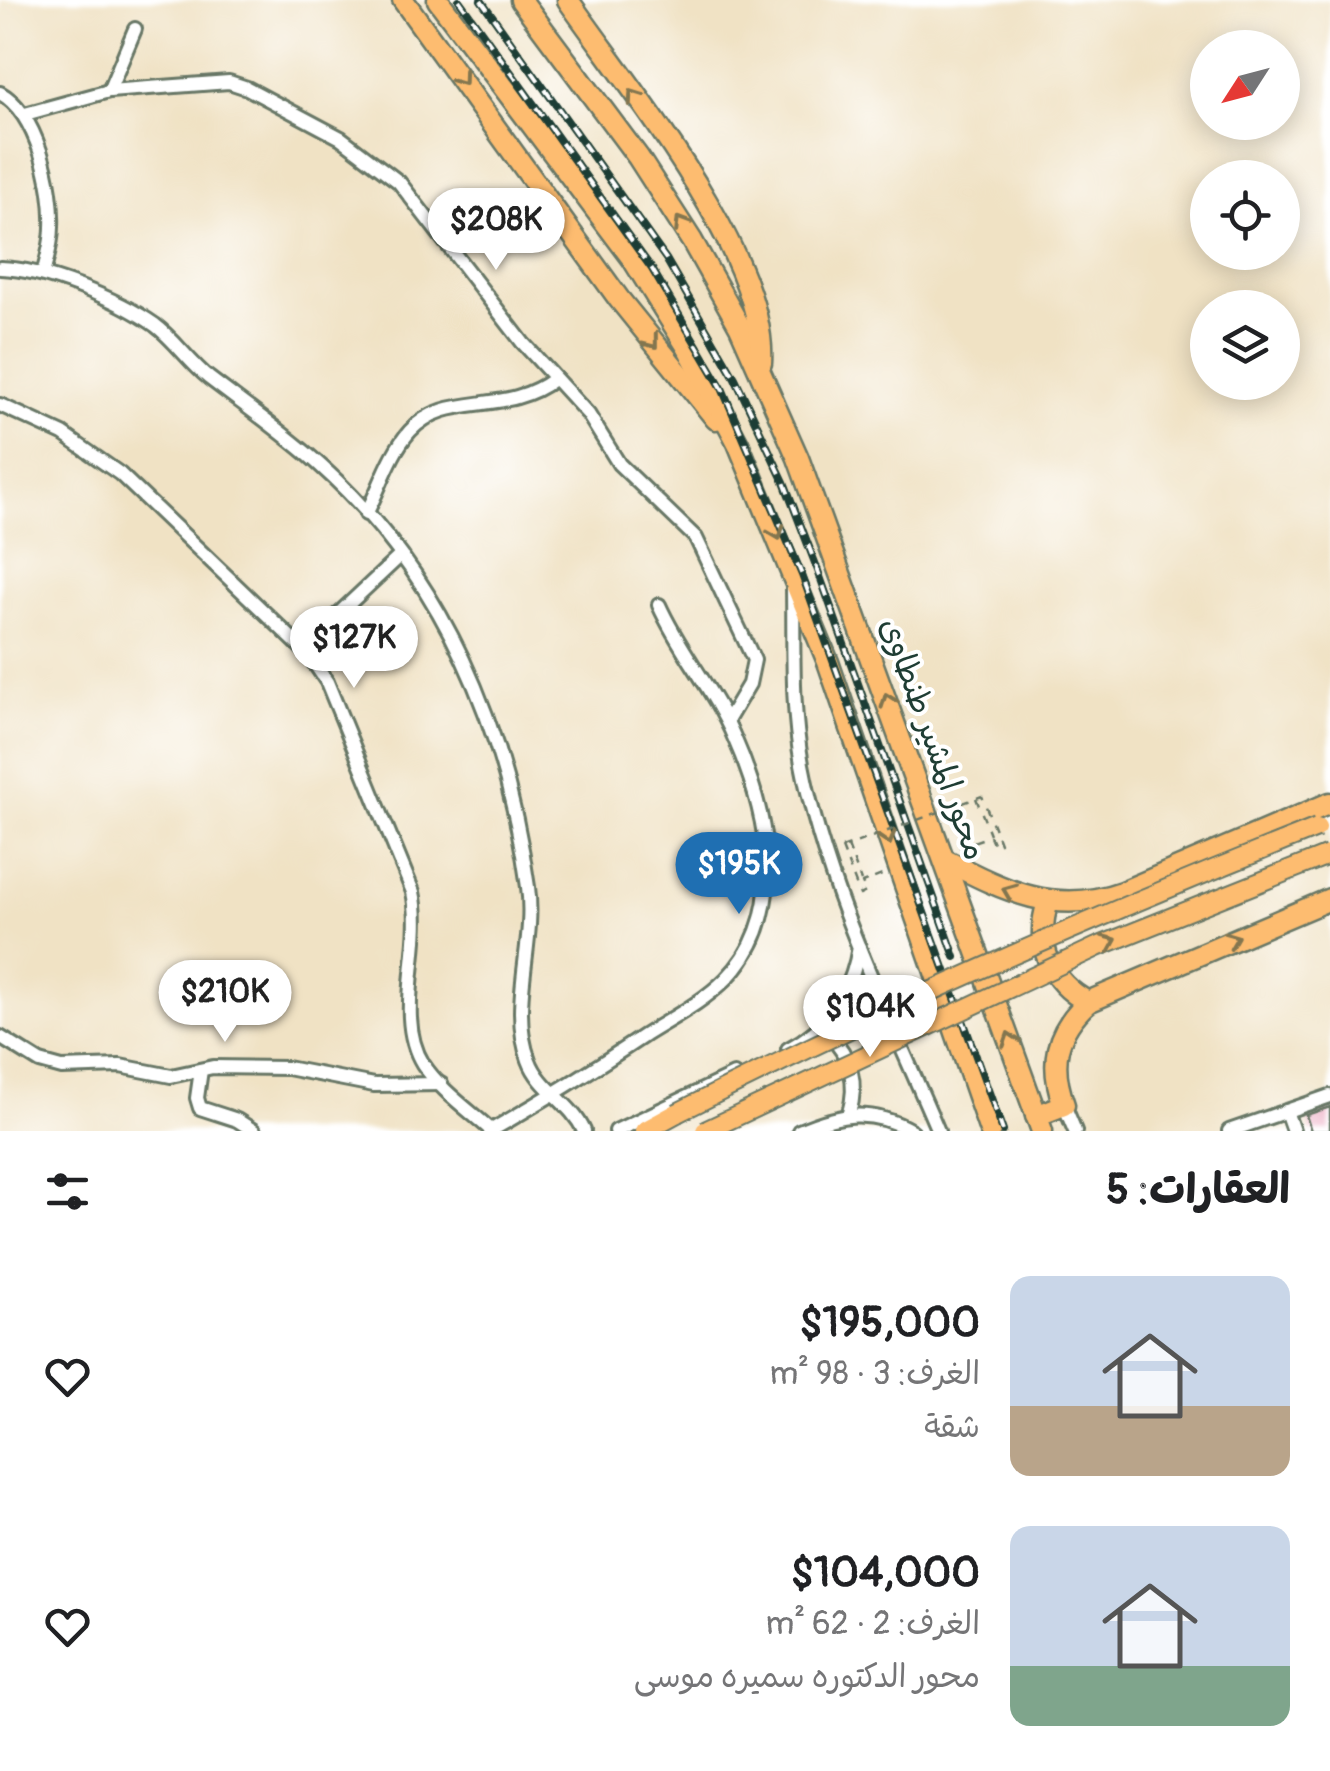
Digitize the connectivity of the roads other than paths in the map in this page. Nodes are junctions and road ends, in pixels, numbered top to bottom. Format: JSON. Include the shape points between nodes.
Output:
{"nodes":[{"id":1,"x":403,"y":0,"type":"edge"},
{"id":2,"x":438,"y":0,"type":"edge"},
{"id":3,"x":522,"y":0,"type":"edge"},
{"id":4,"x":568,"y":0,"type":"edge"},
{"id":5,"x":135,"y":29,"type":"dead end"},
{"id":6,"x":109,"y":91,"type":"junction"},
{"id":7,"x":0,"y":93,"type":"edge"},
{"id":8,"x":25,"y":114,"type":"junction"},
{"id":9,"x":0,"y":268,"type":"edge"},
{"id":10,"x":43,"y":274,"type":"junction"},
{"id":11,"x":760,"y":370,"type":"junction"},
{"id":12,"x":554,"y":379,"type":"junction"},
{"id":13,"x":0,"y":405,"type":"edge"},
{"id":14,"x":738,"y":443,"type":"junction"},
{"id":15,"x":366,"y":514,"type":"junction"},
{"id":16,"x":400,"y":556,"type":"junction"},
{"id":17,"x":792,"y":571,"type":"junction"},
{"id":18,"x":659,"y":605,"type":"dead end"},
{"id":19,"x":302,"y":648,"type":"junction"},
{"id":20,"x":727,"y":721,"type":"junction"},
{"id":21,"x":1330,"y":803,"type":"edge"},
{"id":22,"x":1324,"y":826,"type":"edge"},
{"id":23,"x":1329,"y":855,"type":"edge"},
{"id":24,"x":945,"y":857,"type":"junction"},
{"id":25,"x":1328,"y":901,"type":"edge"},
{"id":26,"x":1048,"y":902,"type":"junction"},
{"id":27,"x":859,"y":944,"type":"junction"},
{"id":28,"x":1088,"y":1002,"type":"junction"},
{"id":29,"x":821,"y":1028,"type":"junction"},
{"id":30,"x":0,"y":1037,"type":"edge"},
{"id":31,"x":201,"y":1070,"type":"junction"},
{"id":32,"x":441,"y":1084,"type":"junction"},
{"id":33,"x":554,"y":1095,"type":"junction"},
{"id":34,"x":1330,"y":1096,"type":"edge"},
{"id":35,"x":1064,"y":1105,"type":"junction"},
{"id":36,"x":1286,"y":1111,"type":"junction"},
{"id":37,"x":848,"y":1113,"type":"junction"},
{"id":38,"x":1039,"y":1123,"type":"edge"},
{"id":39,"x":254,"y":1131,"type":"edge"},
{"id":40,"x":491,"y":1131,"type":"edge"},
{"id":41,"x":584,"y":1131,"type":"edge"},
{"id":42,"x":616,"y":1131,"type":"edge"},
{"id":43,"x":644,"y":1131,"type":"edge"},
{"id":44,"x":704,"y":1131,"type":"edge"},
{"id":45,"x":799,"y":1131,"type":"edge"},
{"id":46,"x":912,"y":1131,"type":"edge"},
{"id":47,"x":938,"y":1131,"type":"edge"},
{"id":48,"x":990,"y":1131,"type":"edge"},
{"id":49,"x":1074,"y":1131,"type":"edge"},
{"id":50,"x":1229,"y":1131,"type":"edge"},
{"id":51,"x":1293,"y":1131,"type":"edge"}],
"edges":[{"from":1,"to":14,"type":"highway","one_way":true,"via":[[642,329]]},
{"from":2,"to":14,"type":"highway","via":[[632,258]]},
{"from":11,"to":3,"type":"highway","one_way":true,"via":[[666,198]]},
{"from":11,"to":4,"type":"highway","one_way":true,"via":[[756,313],[720,231],[676,154]]},
{"from":5,"to":6,"type":"street"},
{"from":6,"to":8,"type":"street"},
{"from":6,"to":12,"type":"street","via":[[230,82],[357,148],[410,195]]},
{"from":7,"to":8,"type":"street"},
{"from":8,"to":10,"type":"street","via":[[51,199],[52,238]]},
{"from":9,"to":10,"type":"street"},
{"from":10,"to":15,"type":"street","via":[[154,324]]},
{"from":24,"to":11,"type":"highway","name":"محور المشير طنطاوى","one_way":true},
{"from":12,"to":15,"type":"street","via":[[518,400],[451,408],[419,423],[398,449]]},
{"from":12,"to":20,"type":"street","via":[[588,414],[619,464],[676,514],[710,560],[754,660]]},
{"from":13,"to":19,"type":"street","via":[[63,434],[120,474]]},
{"from":14,"to":17,"type":"highway","one_way":true},
{"from":15,"to":16,"type":"street"},
{"from":16,"to":19,"type":"street"},
{"from":16,"to":33,"type":"street","via":[[468,665],[497,742],[530,906],[524,1039],[534,1071]]},
{"from":17,"to":27,"type":"street","via":[[793,689],[802,762]]},
{"from":17,"to":48,"type":"highway","one_way":true},
{"from":18,"to":20,"type":"street"},
{"from":19,"to":32,"type":"street","via":[[328,682],[412,892],[418,925],[412,1029],[421,1060]]},
{"from":20,"to":33,"type":"street","via":[[768,855],[767,896],[750,946],[714,989]]},
{"from":21,"to":26,"type":"highway","via":[[1110,896]]},
{"from":22,"to":43,"type":"main road","bridge":true,"via":[[930,992]]},
{"from":44,"to":23,"type":"main road","one_way":true,"bridge":true,"via":[[1097,947]]},
{"from":26,"to":24,"type":"highway","one_way":true,"via":[[1012,893]]},
{"from":38,"to":24,"type":"highway","name":"محور المشير طنطاوى","one_way":true},
{"from":28,"to":25,"type":"highway","one_way":true},
{"from":26,"to":28,"type":"highway","via":[[1042,926],[1048,960],[1060,981]]},
{"from":27,"to":29,"type":"street","via":[[846,990]]},
{"from":27,"to":47,"type":"street"},
{"from":28,"to":35,"type":"highway","via":[[1066,1028],[1055,1056]]},
{"from":29,"to":37,"type":"street","via":[[848,1061]]},
{"from":29,"to":42,"type":"street"},
{"from":30,"to":31,"type":"street","via":[[62,1068],[120,1066],[171,1076]]},
{"from":31,"to":32,"type":"street","via":[[287,1068],[374,1085]]},
{"from":31,"to":39,"type":"street","via":[[200,1108]]},
{"from":32,"to":40,"type":"street"},
{"from":33,"to":40,"type":"street"},
{"from":33,"to":41,"type":"street"},
{"from":34,"to":36,"type":"street"},
{"from":35,"to":38,"type":"highway"},
{"from":35,"to":49,"type":"street"},
{"from":36,"to":50,"type":"street"},
{"from":36,"to":51,"type":"street"},
{"from":37,"to":45,"type":"street"},
{"from":37,"to":46,"type":"street"}]}
